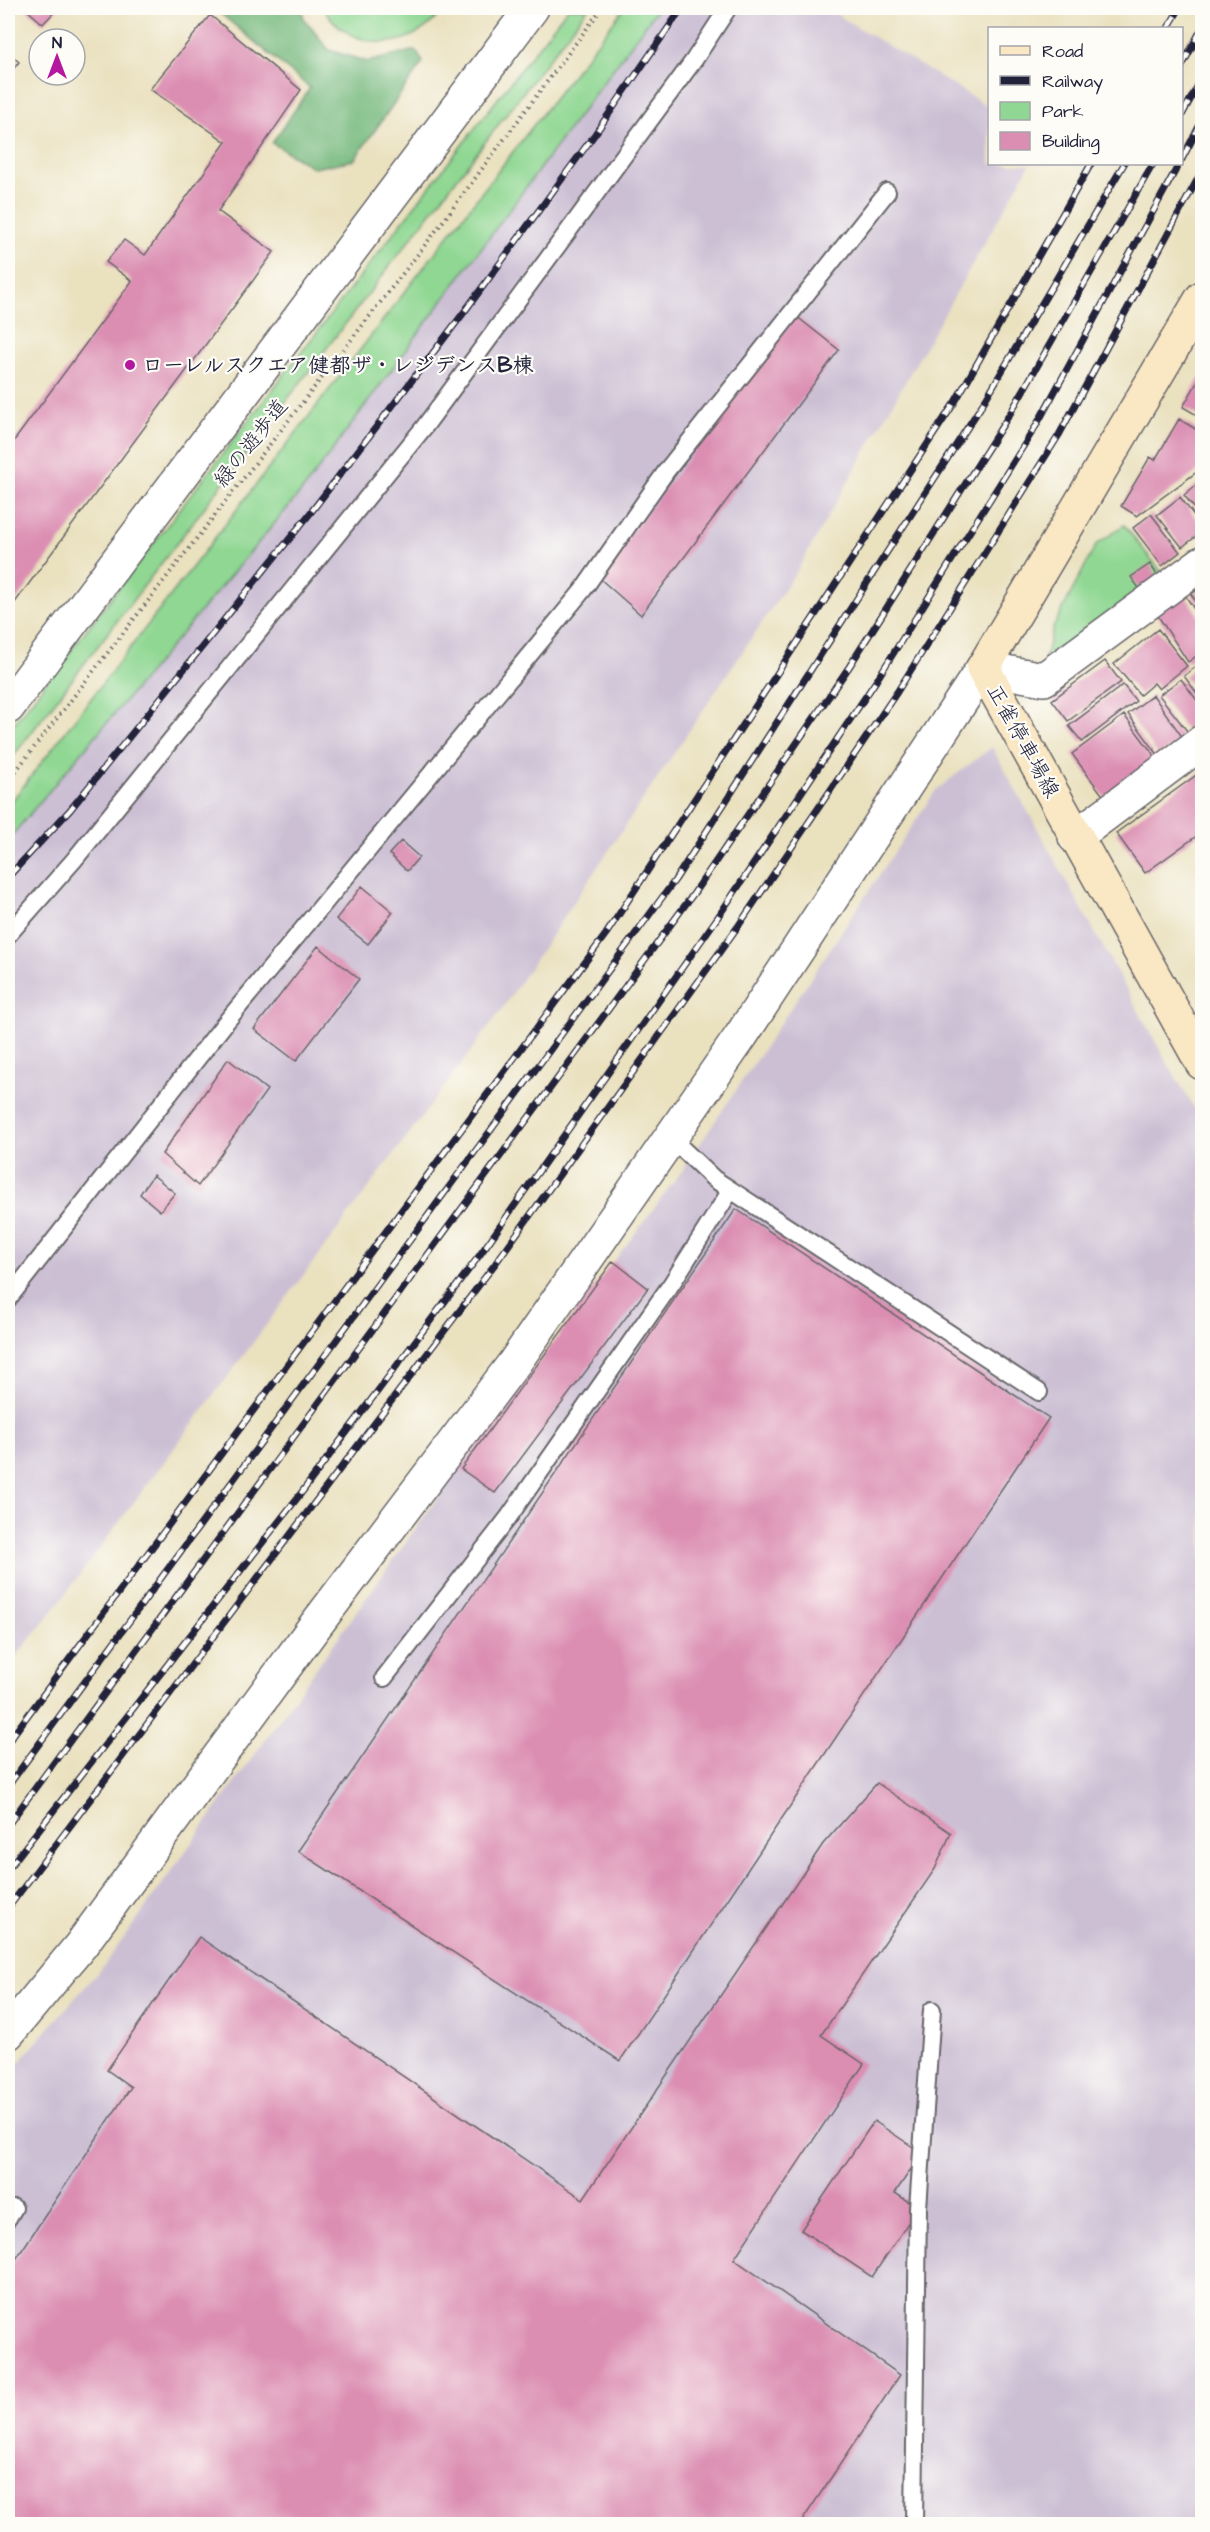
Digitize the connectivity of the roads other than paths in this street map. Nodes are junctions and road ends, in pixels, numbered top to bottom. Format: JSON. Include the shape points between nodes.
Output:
{"nodes":[{"id":1,"x":532,"y":8,"type":"edge"},
{"id":2,"x":728,"y":8,"type":"edge"},
{"id":3,"x":887,"y":192,"type":"dead end"},
{"id":4,"x":1203,"y":298,"type":"edge"},
{"id":5,"x":1203,"y":563,"type":"edge"},
{"id":6,"x":983,"y":668,"type":"junction"},
{"id":7,"x":8,"y":707,"type":"edge"},
{"id":8,"x":1203,"y":742,"type":"edge"},
{"id":9,"x":1075,"y":837,"type":"junction"},
{"id":10,"x":8,"y":935,"type":"edge"},
{"id":11,"x":1203,"y":1063,"type":"edge"},
{"id":12,"x":671,"y":1138,"type":"junction"},
{"id":13,"x":731,"y":1190,"type":"junction"},
{"id":14,"x":8,"y":1299,"type":"edge"},
{"id":15,"x":1039,"y":1392,"type":"dead end"},
{"id":16,"x":384,"y":1678,"type":"dead end"},
{"id":17,"x":932,"y":2010,"type":"dead end"},
{"id":18,"x":8,"y":2032,"type":"edge"},
{"id":19,"x":914,"y":2524,"type":"edge"}],
"edges":[{"from":1,"to":7,"type":"street"},
{"from":2,"to":10,"type":"lane","via":[[425,426],[74,860]]},
{"from":3,"to":14,"type":"lane","via":[[667,470],[583,590],[226,1022]]},
{"from":4,"to":6,"type":"main road","name":"正雀停車場線"},
{"from":5,"to":6,"type":"street","via":[[1044,679]]},
{"from":6,"to":9,"type":"main road","name":"正雀停車場線"},
{"from":6,"to":12,"type":"street"},
{"from":8,"to":9,"type":"street"},
{"from":9,"to":11,"type":"main road","name":"正雀停車場線"},
{"from":12,"to":13,"type":"lane"},
{"from":12,"to":18,"type":"street","via":[[515,1362],[305,1639],[81,1945]]},
{"from":13,"to":15,"type":"lane"},
{"from":13,"to":16,"type":"lane","via":[[508,1518]]},
{"from":17,"to":19,"type":"lane","via":[[918,2208]]}]}
